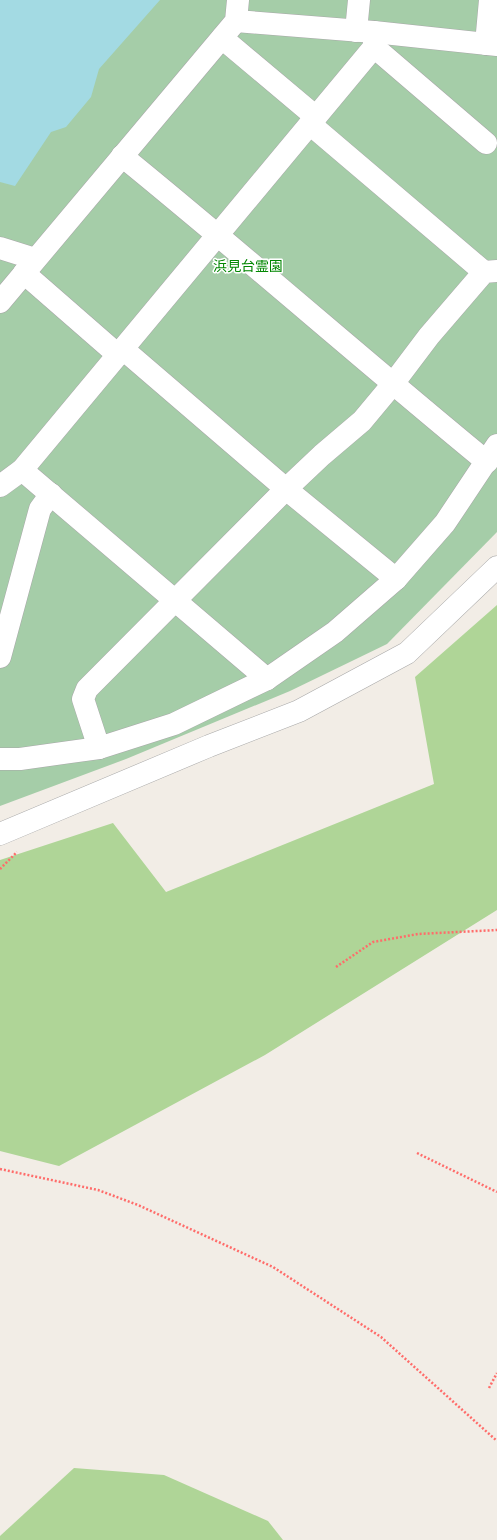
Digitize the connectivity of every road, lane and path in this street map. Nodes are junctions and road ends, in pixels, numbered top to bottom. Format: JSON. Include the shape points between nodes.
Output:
{"nodes":[{"id":1,"x":238,"y":0,"type":"edge"},
{"id":2,"x":359,"y":0,"type":"edge"},
{"id":3,"x":490,"y":0,"type":"edge"},
{"id":4,"x":236,"y":21,"type":"junction"},
{"id":5,"x":368,"y":37,"type":"junction"},
{"id":6,"x":222,"y":38,"type":"junction"},
{"id":7,"x":491,"y":45,"type":"edge"},
{"id":8,"x":313,"y":121,"type":"junction"},
{"id":9,"x":486,"y":143,"type":"dead end"},
{"id":10,"x":122,"y":156,"type":"junction"},
{"id":11,"x":218,"y":235,"type":"junction"},
{"id":12,"x":0,"y":248,"type":"edge"},
{"id":13,"x":30,"y":266,"type":"junction"},
{"id":14,"x":490,"y":271,"type":"edge"},
{"id":15,"x":0,"y":302,"type":"edge"},
{"id":16,"x":121,"y":352,"type":"junction"},
{"id":17,"x":392,"y":385,"type":"junction"},
{"id":18,"x":492,"y":454,"type":"edge"},
{"id":19,"x":22,"y":470,"type":"junction"},
{"id":20,"x":0,"y":486,"type":"edge"},
{"id":21,"x":286,"y":489,"type":"junction"},
{"id":22,"x":51,"y":494,"type":"junction"},
{"id":23,"x":497,"y":567,"type":"edge"},
{"id":24,"x":396,"y":579,"type":"junction"},
{"id":25,"x":175,"y":599,"type":"junction"},
{"id":26,"x":0,"y":656,"type":"edge"},
{"id":27,"x":267,"y":679,"type":"junction"},
{"id":28,"x":100,"y":748,"type":"junction"},
{"id":29,"x":0,"y":759,"type":"edge"},
{"id":30,"x":0,"y":834,"type":"edge"},
{"id":31,"x":497,"y":930,"type":"edge"},
{"id":32,"x":336,"y":967,"type":"dead end"},
{"id":33,"x":416,"y":1153,"type":"dead end"},
{"id":34,"x":0,"y":1169,"type":"edge"},
{"id":35,"x":497,"y":1192,"type":"edge"},
{"id":36,"x":497,"y":1373,"type":"edge"},
{"id":37,"x":489,"y":1388,"type":"dead end"},
{"id":38,"x":497,"y":1441,"type":"edge"}],
"edges":[{"from":1,"to":4,"type":"street"},
{"from":2,"to":5,"type":"street"},
{"from":3,"to":7,"type":"street"},
{"from":4,"to":5,"type":"street"},
{"from":4,"to":6,"type":"street"},
{"from":5,"to":7,"type":"street"},
{"from":5,"to":8,"type":"street"},
{"from":5,"to":9,"type":"street"},
{"from":6,"to":8,"type":"street"},
{"from":6,"to":10,"type":"street"},
{"from":8,"to":11,"type":"street"},
{"from":8,"to":14,"type":"street"},
{"from":10,"to":11,"type":"street"},
{"from":10,"to":13,"type":"street"},
{"from":11,"to":16,"type":"street"},
{"from":11,"to":17,"type":"street"},
{"from":12,"to":13,"type":"street"},
{"from":13,"to":15,"type":"street"},
{"from":13,"to":16,"type":"street"},
{"from":14,"to":17,"type":"street","via":[[429,336]]},
{"from":16,"to":19,"type":"street"},
{"from":16,"to":21,"type":"street"},
{"from":17,"to":18,"type":"street"},
{"from":17,"to":21,"type":"street","via":[[362,421]]},
{"from":18,"to":24,"type":"street","via":[[445,524]]},
{"from":19,"to":20,"type":"street"},
{"from":19,"to":22,"type":"street"},
{"from":21,"to":24,"type":"street"},
{"from":21,"to":25,"type":"street"},
{"from":22,"to":25,"type":"street"},
{"from":22,"to":26,"type":"street","via":[[40,509]]},
{"from":23,"to":30,"type":"street","via":[[407,653],[300,711],[209,746]]},
{"from":24,"to":27,"type":"street","via":[[335,632]]},
{"from":25,"to":27,"type":"street"},
{"from":25,"to":28,"type":"street","via":[[87,689],[83,699]]},
{"from":27,"to":28,"type":"street","via":[[174,724]]},
{"from":28,"to":29,"type":"street","via":[[20,759]]},
{"from":31,"to":32,"type":"path","via":[[418,934],[373,942]]},
{"from":33,"to":35,"type":"path"},
{"from":34,"to":38,"type":"path","via":[[98,1190],[138,1205],[273,1267],[381,1337]]},
{"from":36,"to":37,"type":"path"}]}
